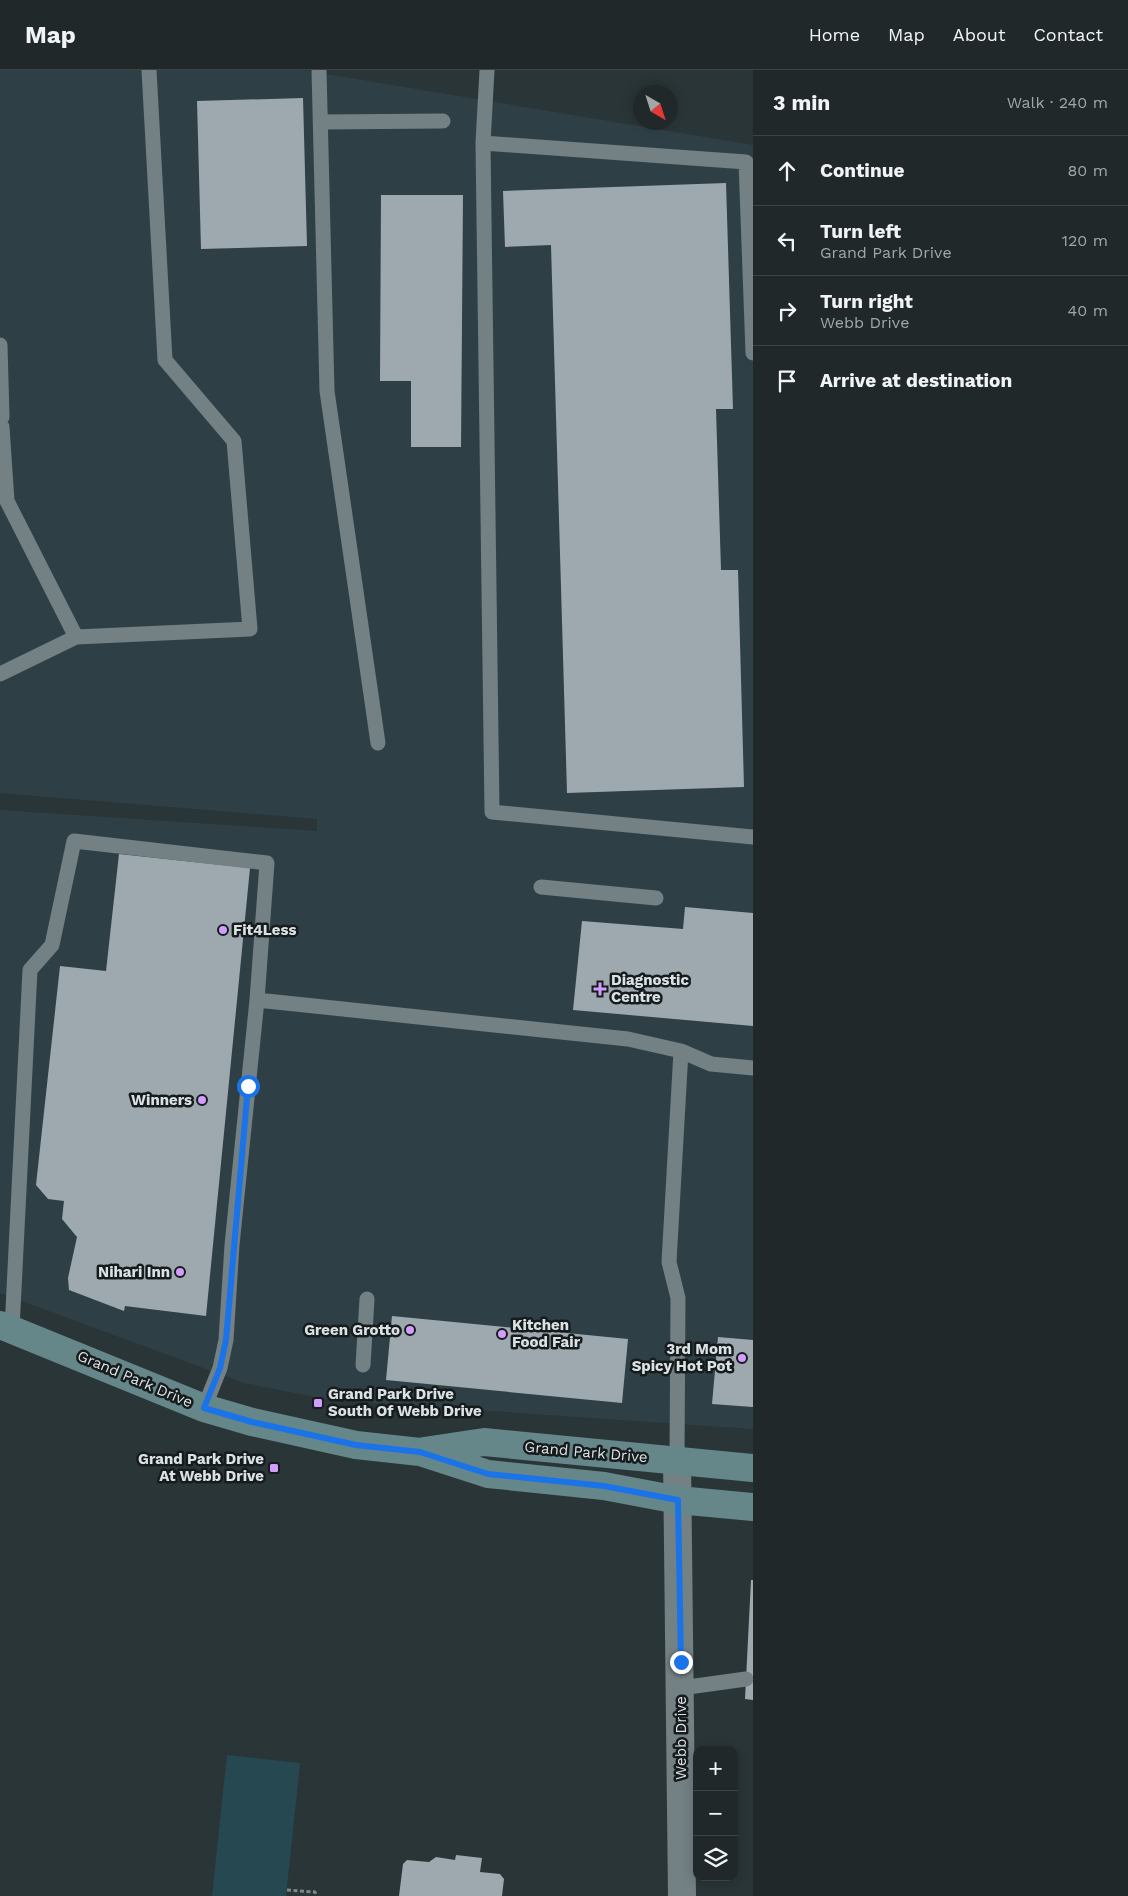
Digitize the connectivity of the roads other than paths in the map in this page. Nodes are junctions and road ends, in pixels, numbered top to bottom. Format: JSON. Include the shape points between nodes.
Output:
{"nodes":[{"id":1,"x":149,"y":70,"type":"edge"},
{"id":2,"x":319,"y":70,"type":"edge"},
{"id":3,"x":487,"y":70,"type":"edge"},
{"id":4,"x":443,"y":121,"type":"dead end"},
{"id":5,"x":322,"y":122,"type":"junction"},
{"id":6,"x":483,"y":143,"type":"junction"},
{"id":7,"x":0,"y":345,"type":"edge"},
{"id":8,"x":753,"y":353,"type":"edge"},
{"id":9,"x":76,"y":637,"type":"junction"},
{"id":10,"x":0,"y":674,"type":"edge"},
{"id":11,"x":378,"y":743,"type":"dead end"},
{"id":12,"x":753,"y":837,"type":"edge"},
{"id":13,"x":541,"y":887,"type":"dead end"},
{"id":14,"x":656,"y":898,"type":"dead end"},
{"id":15,"x":257,"y":1000,"type":"junction"},
{"id":16,"x":680,"y":1051,"type":"junction"},
{"id":17,"x":753,"y":1068,"type":"edge"},
{"id":18,"x":367,"y":1298,"type":"dead end"},
{"id":19,"x":6,"y":1327,"type":"edge"},
{"id":20,"x":363,"y":1365,"type":"dead end"},
{"id":21,"x":204,"y":1408,"type":"junction"},
{"id":22,"x":420,"y":1452,"type":"junction"},
{"id":23,"x":677,"y":1460,"type":"junction"},
{"id":24,"x":753,"y":1468,"type":"edge"},
{"id":25,"x":678,"y":1500,"type":"junction"},
{"id":26,"x":753,"y":1507,"type":"edge"},
{"id":27,"x":746,"y":1679,"type":"dead end"},
{"id":28,"x":681,"y":1688,"type":"junction"},
{"id":29,"x":682,"y":1896,"type":"edge"}],
"edges":[{"from":1,"to":9,"type":"lane","via":[[165,360],[234,441],[250,629]]},
{"from":2,"to":5,"type":"lane"},
{"from":3,"to":6,"type":"lane"},
{"from":4,"to":5,"type":"lane"},
{"from":5,"to":11,"type":"lane","via":[[327,391]]},
{"from":6,"to":8,"type":"lane","via":[[746,162]]},
{"from":6,"to":12,"type":"lane","via":[[492,812]]},
{"from":7,"to":9,"type":"lane","via":[[7,500]]},
{"from":9,"to":10,"type":"lane"},
{"from":13,"to":14,"type":"lane"},
{"from":15,"to":16,"type":"lane","via":[[628,1039]]},
{"from":15,"to":19,"type":"lane","via":[[267,863],[74,841],[52,945],[30,970]]},
{"from":15,"to":21,"type":"lane","via":[[232,1245],[226,1340],[220,1368]]},
{"from":16,"to":17,"type":"lane","via":[[711,1064]]},
{"from":16,"to":23,"type":"lane","via":[[669,1262],[678,1298]]},
{"from":18,"to":20,"type":"lane"},
{"from":19,"to":21,"type":"street","name":"Grand Park Drive"},
{"from":21,"to":22,"type":"street","name":"Grand Park Drive","via":[[356,1445]]},
{"from":22,"to":23,"type":"street","name":"Grand Park Drive","via":[[484,1442]]},
{"from":22,"to":25,"type":"street","name":"Grand Park Drive","via":[[488,1474],[604,1486]]},
{"from":23,"to":24,"type":"street","name":"Grand Park Drive"},
{"from":23,"to":25,"type":"street","name":"Webb Drive"},
{"from":25,"to":26,"type":"street","name":"Grand Park Drive"},
{"from":25,"to":28,"type":"street","name":"Webb Drive"},
{"from":27,"to":28,"type":"lane"},
{"from":28,"to":29,"type":"street","name":"Webb Drive"}]}
